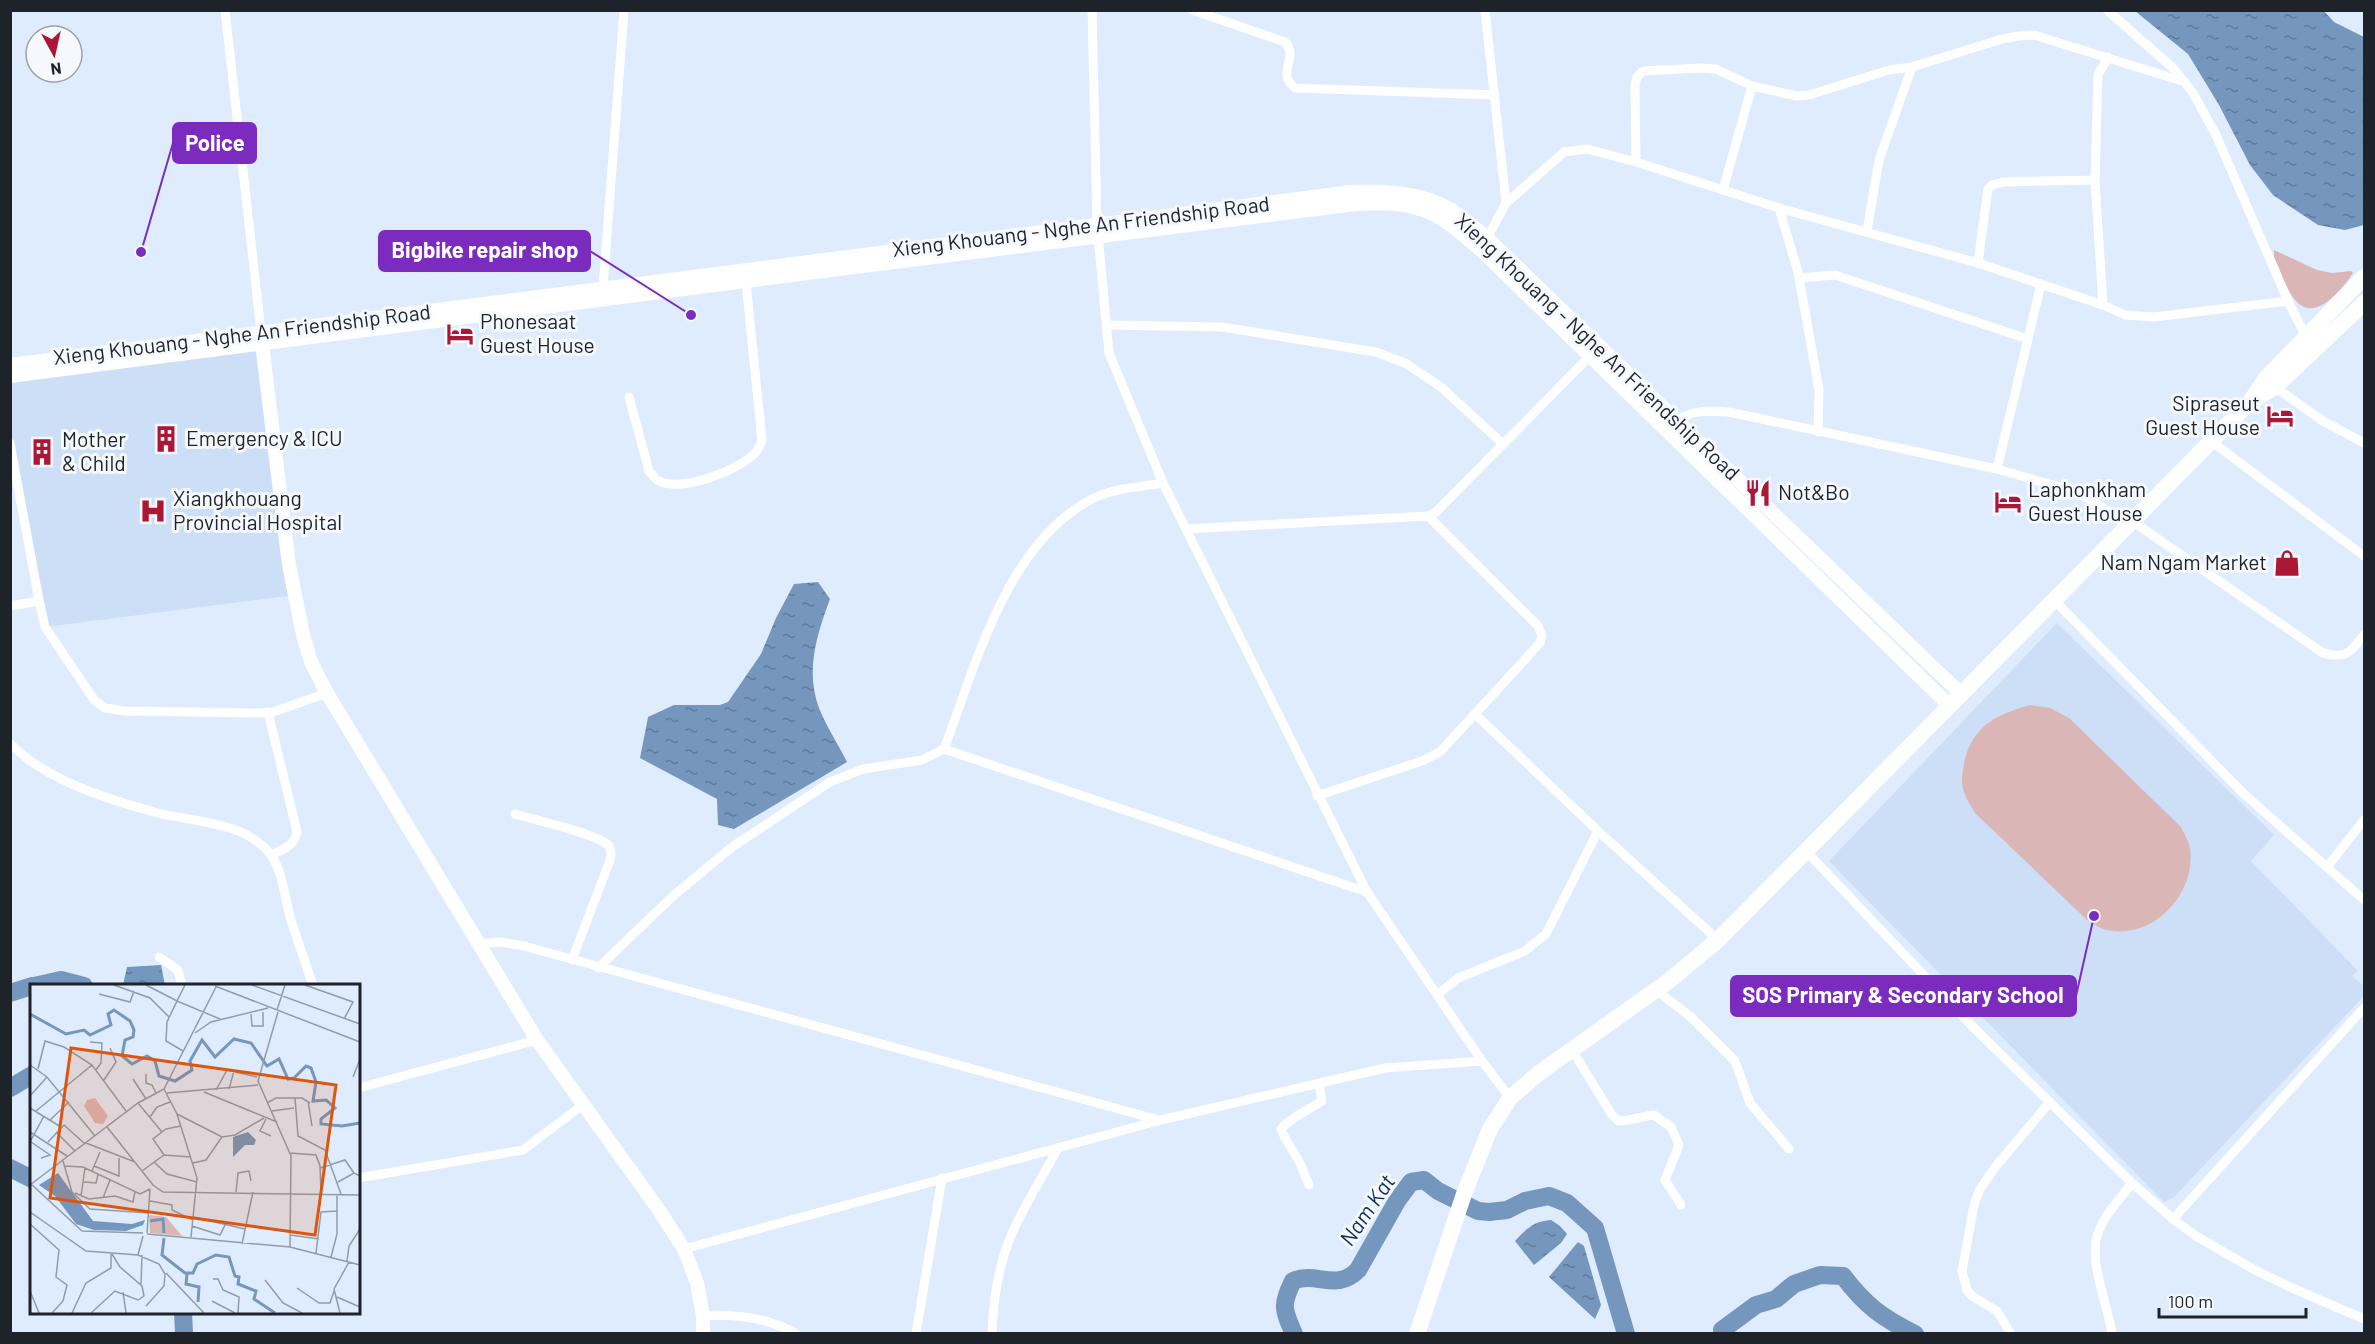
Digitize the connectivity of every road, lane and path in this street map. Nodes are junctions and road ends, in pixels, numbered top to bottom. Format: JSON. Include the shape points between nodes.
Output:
{"nodes":[{"id":1,"x":225,"y":10,"type":"edge"},
{"id":2,"x":624,"y":10,"type":"edge"},
{"id":3,"x":1192,"y":10,"type":"edge"},
{"id":4,"x":1485,"y":10,"type":"edge"},
{"id":5,"x":2107,"y":10,"type":"edge"},
{"id":6,"x":1089,"y":11,"type":"edge"},
{"id":7,"x":2108,"y":57,"type":"junction"},
{"id":8,"x":1912,"y":67,"type":"junction"},
{"id":9,"x":2186,"y":82,"type":"junction"},
{"id":10,"x":1752,"y":86,"type":"junction"},
{"id":11,"x":1496,"y":95,"type":"junction"},
{"id":12,"x":1636,"y":162,"type":"junction"},
{"id":13,"x":2095,"y":180,"type":"junction"},
{"id":14,"x":1723,"y":190,"type":"junction"},
{"id":15,"x":1506,"y":203,"type":"junction"},
{"id":16,"x":1779,"y":208,"type":"junction"},
{"id":17,"x":1097,"y":230,"type":"junction"},
{"id":18,"x":1867,"y":231,"type":"junction"},
{"id":19,"x":1487,"y":238,"type":"junction"},
{"id":20,"x":1978,"y":263,"type":"junction"},
{"id":21,"x":2364,"y":277,"type":"edge"},
{"id":22,"x":1799,"y":278,"type":"junction"},
{"id":23,"x":746,"y":282,"type":"junction"},
{"id":24,"x":2041,"y":284,"type":"junction"},
{"id":25,"x":603,"y":294,"type":"junction"},
{"id":26,"x":2288,"y":301,"type":"junction"},
{"id":27,"x":2103,"y":305,"type":"junction"},
{"id":28,"x":2362,"y":309,"type":"edge"},
{"id":29,"x":1106,"y":325,"type":"junction"},
{"id":30,"x":2306,"y":337,"type":"junction"},
{"id":31,"x":261,"y":338,"type":"junction"},
{"id":32,"x":2028,"y":339,"type":"junction"},
{"id":33,"x":1594,"y":352,"type":"junction"},
{"id":34,"x":10,"y":365,"type":"edge"},
{"id":35,"x":10,"y":376,"type":"edge"},
{"id":36,"x":2275,"y":387,"type":"junction"},
{"id":37,"x":629,"y":397,"type":"dead end"},
{"id":38,"x":2250,"y":402,"type":"junction"},
{"id":39,"x":1676,"y":421,"type":"junction"},
{"id":40,"x":1818,"y":432,"type":"junction"},
{"id":41,"x":2211,"y":441,"type":"junction"},
{"id":42,"x":10,"y":442,"type":"edge"},
{"id":43,"x":1502,"y":443,"type":"junction"},
{"id":44,"x":2364,"y":443,"type":"edge"},
{"id":45,"x":1997,"y":469,"type":"junction"},
{"id":46,"x":1163,"y":483,"type":"junction"},
{"id":47,"x":1428,"y":516,"type":"junction"},
{"id":48,"x":2130,"y":523,"type":"junction"},
{"id":49,"x":1186,"y":529,"type":"junction"},
{"id":50,"x":2364,"y":556,"type":"edge"},
{"id":51,"x":2054,"y":600,"type":"junction"},
{"id":52,"x":39,"y":601,"type":"junction"},
{"id":53,"x":10,"y":606,"type":"edge"},
{"id":54,"x":2364,"y":635,"type":"edge"},
{"id":55,"x":327,"y":693,"type":"junction"},
{"id":56,"x":1955,"y":700,"type":"junction"},
{"id":57,"x":268,"y":712,"type":"junction"},
{"id":58,"x":1476,"y":715,"type":"junction"},
{"id":59,"x":10,"y":743,"type":"edge"},
{"id":60,"x":944,"y":749,"type":"junction"},
{"id":61,"x":1317,"y":796,"type":"junction"},
{"id":62,"x":515,"y":814,"type":"dead end"},
{"id":63,"x":2364,"y":820,"type":"edge"},
{"id":64,"x":1598,"y":831,"type":"junction"},
{"id":65,"x":1806,"y":850,"type":"junction"},
{"id":66,"x":271,"y":855,"type":"junction"},
{"id":67,"x":2327,"y":867,"type":"junction"},
{"id":68,"x":1366,"y":892,"type":"junction"},
{"id":69,"x":2364,"y":900,"type":"edge"},
{"id":70,"x":1718,"y":940,"type":"junction"},
{"id":71,"x":478,"y":944,"type":"junction"},
{"id":72,"x":159,"y":957,"type":"dead end"},
{"id":73,"x":572,"y":960,"type":"junction"},
{"id":74,"x":598,"y":968,"type":"junction"},
{"id":75,"x":182,"y":984,"type":"edge"},
{"id":76,"x":312,"y":984,"type":"edge"},
{"id":77,"x":1656,"y":990,"type":"junction"},
{"id":78,"x":1438,"y":994,"type":"junction"},
{"id":79,"x":2364,"y":1008,"type":"edge"},
{"id":80,"x":537,"y":1040,"type":"junction"},
{"id":81,"x":1572,"y":1050,"type":"junction"},
{"id":82,"x":1482,"y":1061,"type":"junction"},
{"id":83,"x":1319,"y":1084,"type":"junction"},
{"id":84,"x":360,"y":1087,"type":"edge"},
{"id":85,"x":1510,"y":1098,"type":"junction"},
{"id":86,"x":2050,"y":1102,"type":"junction"},
{"id":87,"x":584,"y":1104,"type":"junction"},
{"id":88,"x":1161,"y":1120,"type":"junction"},
{"id":89,"x":1058,"y":1148,"type":"junction"},
{"id":90,"x":1789,"y":1149,"type":"dead end"},
{"id":91,"x":942,"y":1178,"type":"junction"},
{"id":92,"x":360,"y":1179,"type":"edge"},
{"id":93,"x":2132,"y":1183,"type":"junction"},
{"id":94,"x":1310,"y":1185,"type":"dead end"},
{"id":95,"x":1681,"y":1205,"type":"dead end"},
{"id":96,"x":2173,"y":1219,"type":"junction"},
{"id":97,"x":684,"y":1249,"type":"junction"},
{"id":98,"x":703,"y":1316,"type":"junction"},
{"id":99,"x":2364,"y":1319,"type":"edge"},
{"id":100,"x":703,"y":1334,"type":"edge"},
{"id":101,"x":796,"y":1334,"type":"edge"},
{"id":102,"x":916,"y":1334,"type":"edge"},
{"id":103,"x":992,"y":1334,"type":"edge"},
{"id":104,"x":1417,"y":1334,"type":"edge"},
{"id":105,"x":2011,"y":1334,"type":"edge"},
{"id":106,"x":2112,"y":1334,"type":"edge"}],
"edges":[{"from":1,"to":31,"type":"street"},
{"from":2,"to":25,"type":"street"},
{"from":3,"to":11,"type":"street","via":[[1285,42],[1291,52],[1286,77],[1295,88]]},
{"from":4,"to":11,"type":"street"},
{"from":5,"to":9,"type":"street"},
{"from":6,"to":17,"type":"street"},
{"from":7,"to":8,"type":"street","via":[[2034,35],[2002,39]]},
{"from":7,"to":9,"type":"street"},
{"from":7,"to":13,"type":"street","via":[[2098,75]]},
{"from":8,"to":10,"type":"street","via":[[1889,70],[1809,95]]},
{"from":8,"to":18,"type":"street","via":[[1879,160]]},
{"from":9,"to":26,"type":"street","via":[[2216,135]]},
{"from":10,"to":12,"type":"street","via":[[1716,69],[1643,71],[1635,85]]},
{"from":10,"to":14,"type":"street"},
{"from":11,"to":15,"type":"street"},
{"from":12,"to":14,"type":"street"},
{"from":12,"to":15,"type":"street","via":[[1587,149],[1564,152]]},
{"from":13,"to":20,"type":"street","via":[[1992,185],[1988,189]]},
{"from":13,"to":27,"type":"street"},
{"from":14,"to":16,"type":"street"},
{"from":15,"to":19,"type":"street"},
{"from":16,"to":18,"type":"street"},
{"from":16,"to":22,"type":"street"},
{"from":17,"to":19,"type":"street","name":"Xieng Khouang - Nghe An Friendship Road","via":[[1351,192],[1387,191],[1423,198],[1452,211]]},
{"from":17,"to":23,"type":"street","name":"Xieng Khouang - Nghe An Friendship Road"},
{"from":17,"to":25,"type":"street","name":"Xieng Khouang - Nghe An Friendship Road"},
{"from":17,"to":29,"type":"street"},
{"from":17,"to":33,"type":"street","name":"Xieng Khouang - Nghe An Friendship Road","via":[[1356,204],[1389,203],[1422,209],[1482,251]]},
{"from":18,"to":20,"type":"street"},
{"from":19,"to":33,"type":"street","name":"Xieng Khouang - Nghe An Friendship Road"},
{"from":20,"to":24,"type":"street"},
{"from":21,"to":30,"type":"highway"},
{"from":22,"to":32,"type":"street","via":[[1835,275]]},
{"from":22,"to":40,"type":"street","via":[[1819,390]]},
{"from":23,"to":25,"type":"street","name":"Xieng Khouang - Nghe An Friendship Road"},
{"from":23,"to":37,"type":"street","via":[[762,441],[757,452],[718,475],[674,485],[657,480],[650,471]]},
{"from":24,"to":27,"type":"street"},
{"from":24,"to":32,"type":"street"},
{"from":25,"to":31,"type":"street","name":"Xieng Khouang - Nghe An Friendship Road"},
{"from":26,"to":27,"type":"street","via":[[2154,317],[2125,315]]},
{"from":26,"to":30,"type":"street"},
{"from":28,"to":36,"type":"highway"},
{"from":29,"to":43,"type":"street","via":[[1222,327],[1376,352],[1405,363],[1441,387]]},
{"from":29,"to":46,"type":"street","via":[[1109,353]]},
{"from":30,"to":38,"type":"highway","via":[[2266,378]]},
{"from":31,"to":34,"type":"street","name":"Xieng Khouang - Nghe An Friendship Road"},
{"from":31,"to":35,"type":"street","name":"Xieng Khouang - Nghe An Friendship Road"},
{"from":31,"to":55,"type":"street","via":[[289,565],[311,662]]},
{"from":32,"to":45,"type":"street"},
{"from":33,"to":39,"type":"street","name":"Xieng Khouang - Nghe An Friendship Road"},
{"from":33,"to":43,"type":"street"},
{"from":33,"to":56,"type":"street","name":"Xieng Khouang - Nghe An Friendship Road"},
{"from":36,"to":38,"type":"highway"},
{"from":36,"to":44,"type":"street","via":[[2323,421]]},
{"from":38,"to":41,"type":"highway"},
{"from":39,"to":40,"type":"street","via":[[1689,412],[1730,412]]},
{"from":39,"to":56,"type":"street","name":"Xieng Khouang - Nghe An Friendship Road"},
{"from":40,"to":45,"type":"street"},
{"from":41,"to":48,"type":"highway"},
{"from":41,"to":50,"type":"street"},
{"from":42,"to":52,"type":"street"},
{"from":43,"to":47,"type":"street"},
{"from":45,"to":48,"type":"street","via":[[2070,490]]},
{"from":46,"to":49,"type":"street"},
{"from":46,"to":60,"type":"street","via":[[1092,499],[1052,527],[1017,572],[989,631]]},
{"from":47,"to":49,"type":"street"},
{"from":47,"to":58,"type":"street","via":[[1538,626],[1542,636]]},
{"from":48,"to":51,"type":"highway"},
{"from":48,"to":54,"type":"street","via":[[2323,653],[2338,657],[2347,654]]},
{"from":49,"to":61,"type":"street"},
{"from":51,"to":56,"type":"highway"},
{"from":51,"to":67,"type":"street","via":[[2244,794]]},
{"from":52,"to":53,"type":"street"},
{"from":52,"to":57,"type":"street","via":[[45,627],[95,701],[105,708]]},
{"from":55,"to":57,"type":"street"},
{"from":55,"to":71,"type":"street"},
{"from":56,"to":65,"type":"highway"},
{"from":57,"to":66,"type":"street","via":[[297,832],[295,841]]},
{"from":58,"to":61,"type":"street","via":[[1440,752]]},
{"from":58,"to":64,"type":"street"},
{"from":59,"to":66,"type":"street","via":[[23,757],[66,781],[157,812],[231,829],[251,837]]},
{"from":60,"to":68,"type":"street"},
{"from":60,"to":74,"type":"street","via":[[922,760],[863,769],[830,782],[732,847],[673,896]]},
{"from":61,"to":68,"type":"street"},
{"from":62,"to":73,"type":"street","via":[[594,837],[608,844],[611,851]]},
{"from":63,"to":67,"type":"street"},
{"from":64,"to":70,"type":"street"},
{"from":64,"to":78,"type":"street","via":[[1546,934],[1525,951],[1458,978]]},
{"from":65,"to":70,"type":"highway"},
{"from":65,"to":86,"type":"street","via":[[1972,1026]]},
{"from":66,"to":76,"type":"street"},
{"from":67,"to":69,"type":"street"},
{"from":68,"to":78,"type":"street"},
{"from":70,"to":77,"type":"highway"},
{"from":71,"to":73,"type":"street","via":[[501,942]]},
{"from":71,"to":80,"type":"street"},
{"from":72,"to":75,"type":"street","via":[[178,970]]},
{"from":73,"to":74,"type":"street"},
{"from":74,"to":88,"type":"street"},
{"from":77,"to":81,"type":"highway"},
{"from":77,"to":90,"type":"street","via":[[1691,1017],[1736,1061],[1750,1103]]},
{"from":78,"to":82,"type":"street"},
{"from":79,"to":96,"type":"street"},
{"from":80,"to":84,"type":"street"},
{"from":80,"to":87,"type":"street"},
{"from":81,"to":85,"type":"highway"},
{"from":81,"to":95,"type":"street","via":[[1612,1115],[1629,1121],[1654,1114],[1671,1127],[1679,1145],[1665,1180]]},
{"from":82,"to":83,"type":"street","via":[[1385,1068]]},
{"from":82,"to":85,"type":"street"},
{"from":83,"to":88,"type":"street"},
{"from":83,"to":94,"type":"street","via":[[1322,1101],[1281,1128]]},
{"from":85,"to":104,"type":"highway","via":[[1490,1129],[1464,1194]]},
{"from":86,"to":93,"type":"street"},
{"from":86,"to":105,"type":"street","via":[[1980,1189],[1962,1271],[1967,1290],[1997,1311]]},
{"from":87,"to":92,"type":"street","via":[[523,1150]]},
{"from":87,"to":97,"type":"street"},
{"from":88,"to":89,"type":"street"},
{"from":89,"to":91,"type":"street"},
{"from":89,"to":103,"type":"street","via":[[1003,1256]]},
{"from":91,"to":97,"type":"street"},
{"from":91,"to":102,"type":"street"},
{"from":93,"to":96,"type":"street"},
{"from":93,"to":106,"type":"street","via":[[2098,1232],[2095,1247]]},
{"from":96,"to":99,"type":"street","via":[[2253,1269]]},
{"from":97,"to":98,"type":"street","via":[[697,1283]]},
{"from":98,"to":100,"type":"street"},
{"from":98,"to":101,"type":"street","via":[[729,1314],[769,1322]]}]}
